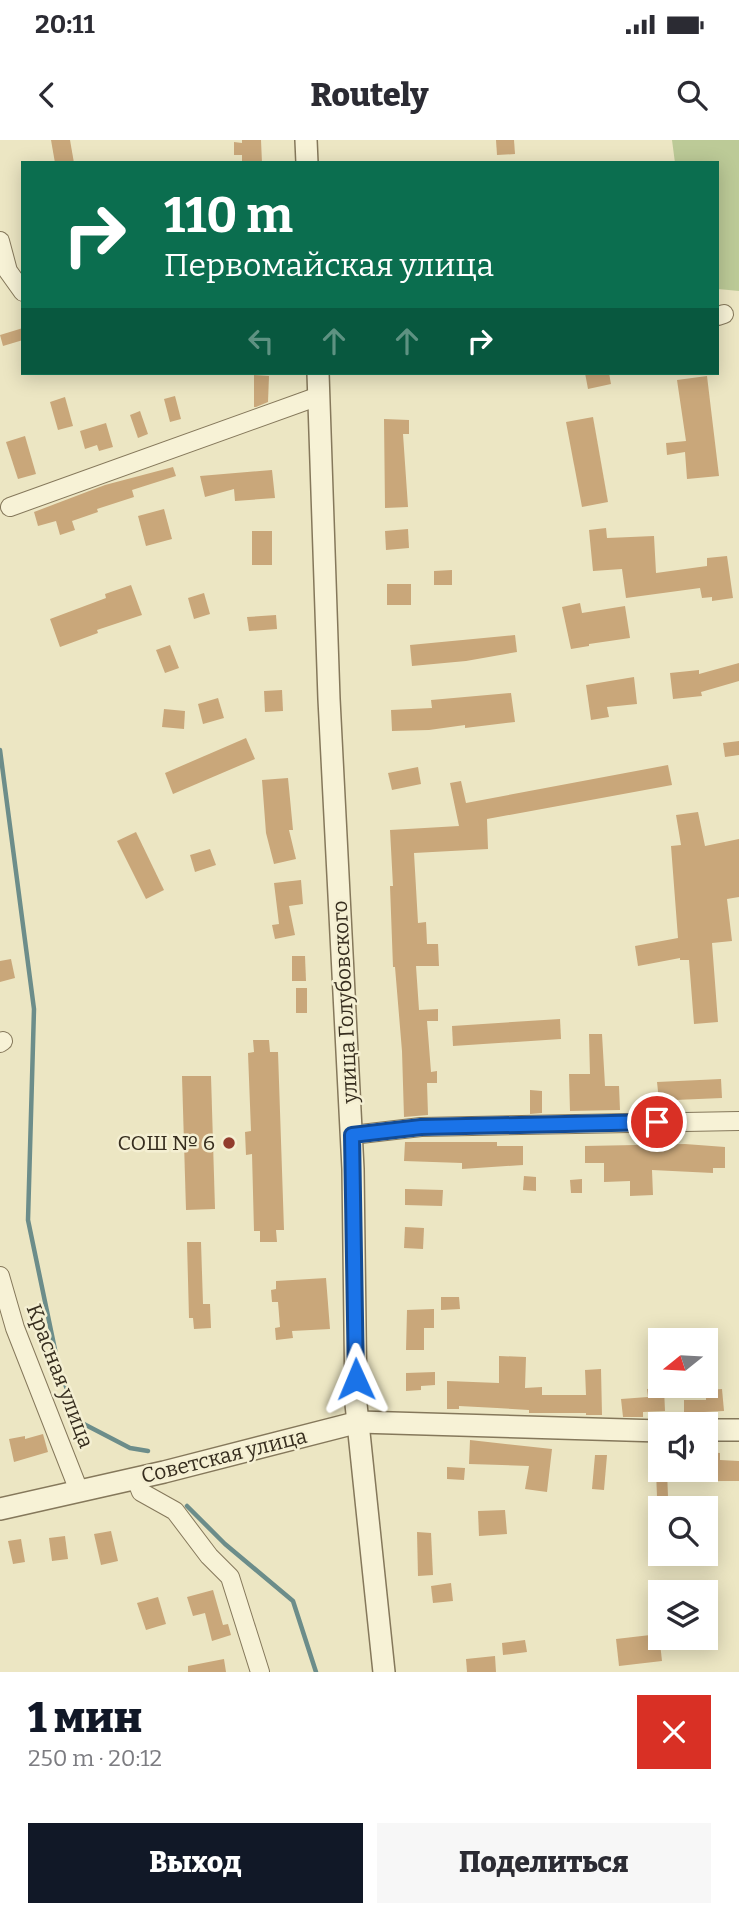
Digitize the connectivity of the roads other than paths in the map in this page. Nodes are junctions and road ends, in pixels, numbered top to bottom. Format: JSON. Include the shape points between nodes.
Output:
{"nodes":[{"id":1,"x":306,"y":140,"type":"edge"},
{"id":2,"x":307,"y":161,"type":"edge"},
{"id":3,"x":0,"y":241,"type":"edge"},
{"id":4,"x":21,"y":289,"type":"edge"},
{"id":5,"x":318,"y":375,"type":"edge"},
{"id":6,"x":319,"y":396,"type":"junction"},
{"id":7,"x":10,"y":507,"type":"dead end"},
{"id":8,"x":739,"y":1121,"type":"edge"},
{"id":9,"x":352,"y":1135,"type":"junction"},
{"id":10,"x":0,"y":1276,"type":"edge"},
{"id":11,"x":359,"y":1422,"type":"junction"},
{"id":12,"x":718,"y":1430,"type":"edge"},
{"id":13,"x":739,"y":1430,"type":"edge"},
{"id":14,"x":648,"y":1431,"type":"edge"},
{"id":15,"x":136,"y":1479,"type":"junction"},
{"id":16,"x":79,"y":1491,"type":"junction"},
{"id":17,"x":0,"y":1509,"type":"edge"},
{"id":18,"x":260,"y":1672,"type":"edge"},
{"id":19,"x":384,"y":1672,"type":"edge"}],
"edges":[{"from":1,"to":2,"type":"street"},
{"from":3,"to":4,"type":"street","via":[[8,271]]},
{"from":5,"to":6,"type":"street","name":"улица Голубовского"},
{"from":6,"to":7,"type":"street"},
{"from":6,"to":9,"type":"street","name":"улица Голубовского","via":[[329,699]]},
{"from":8,"to":9,"type":"street","via":[[421,1127]]},
{"from":9,"to":11,"type":"street","name":"улица Голубовского"},
{"from":10,"to":16,"type":"street","name":"Красная улица","via":[[15,1328]]},
{"from":11,"to":14,"type":"street","name":"Советская улица"},
{"from":11,"to":15,"type":"street","name":"Советская улица"},
{"from":11,"to":19,"type":"street","name":"улица Голубовского"},
{"from":12,"to":13,"type":"street"},
{"from":15,"to":16,"type":"street","name":"Советская улица"},
{"from":15,"to":18,"type":"street","via":[[141,1492],[175,1511],[230,1577]]},
{"from":16,"to":17,"type":"street","name":"Советская улица"}]}
